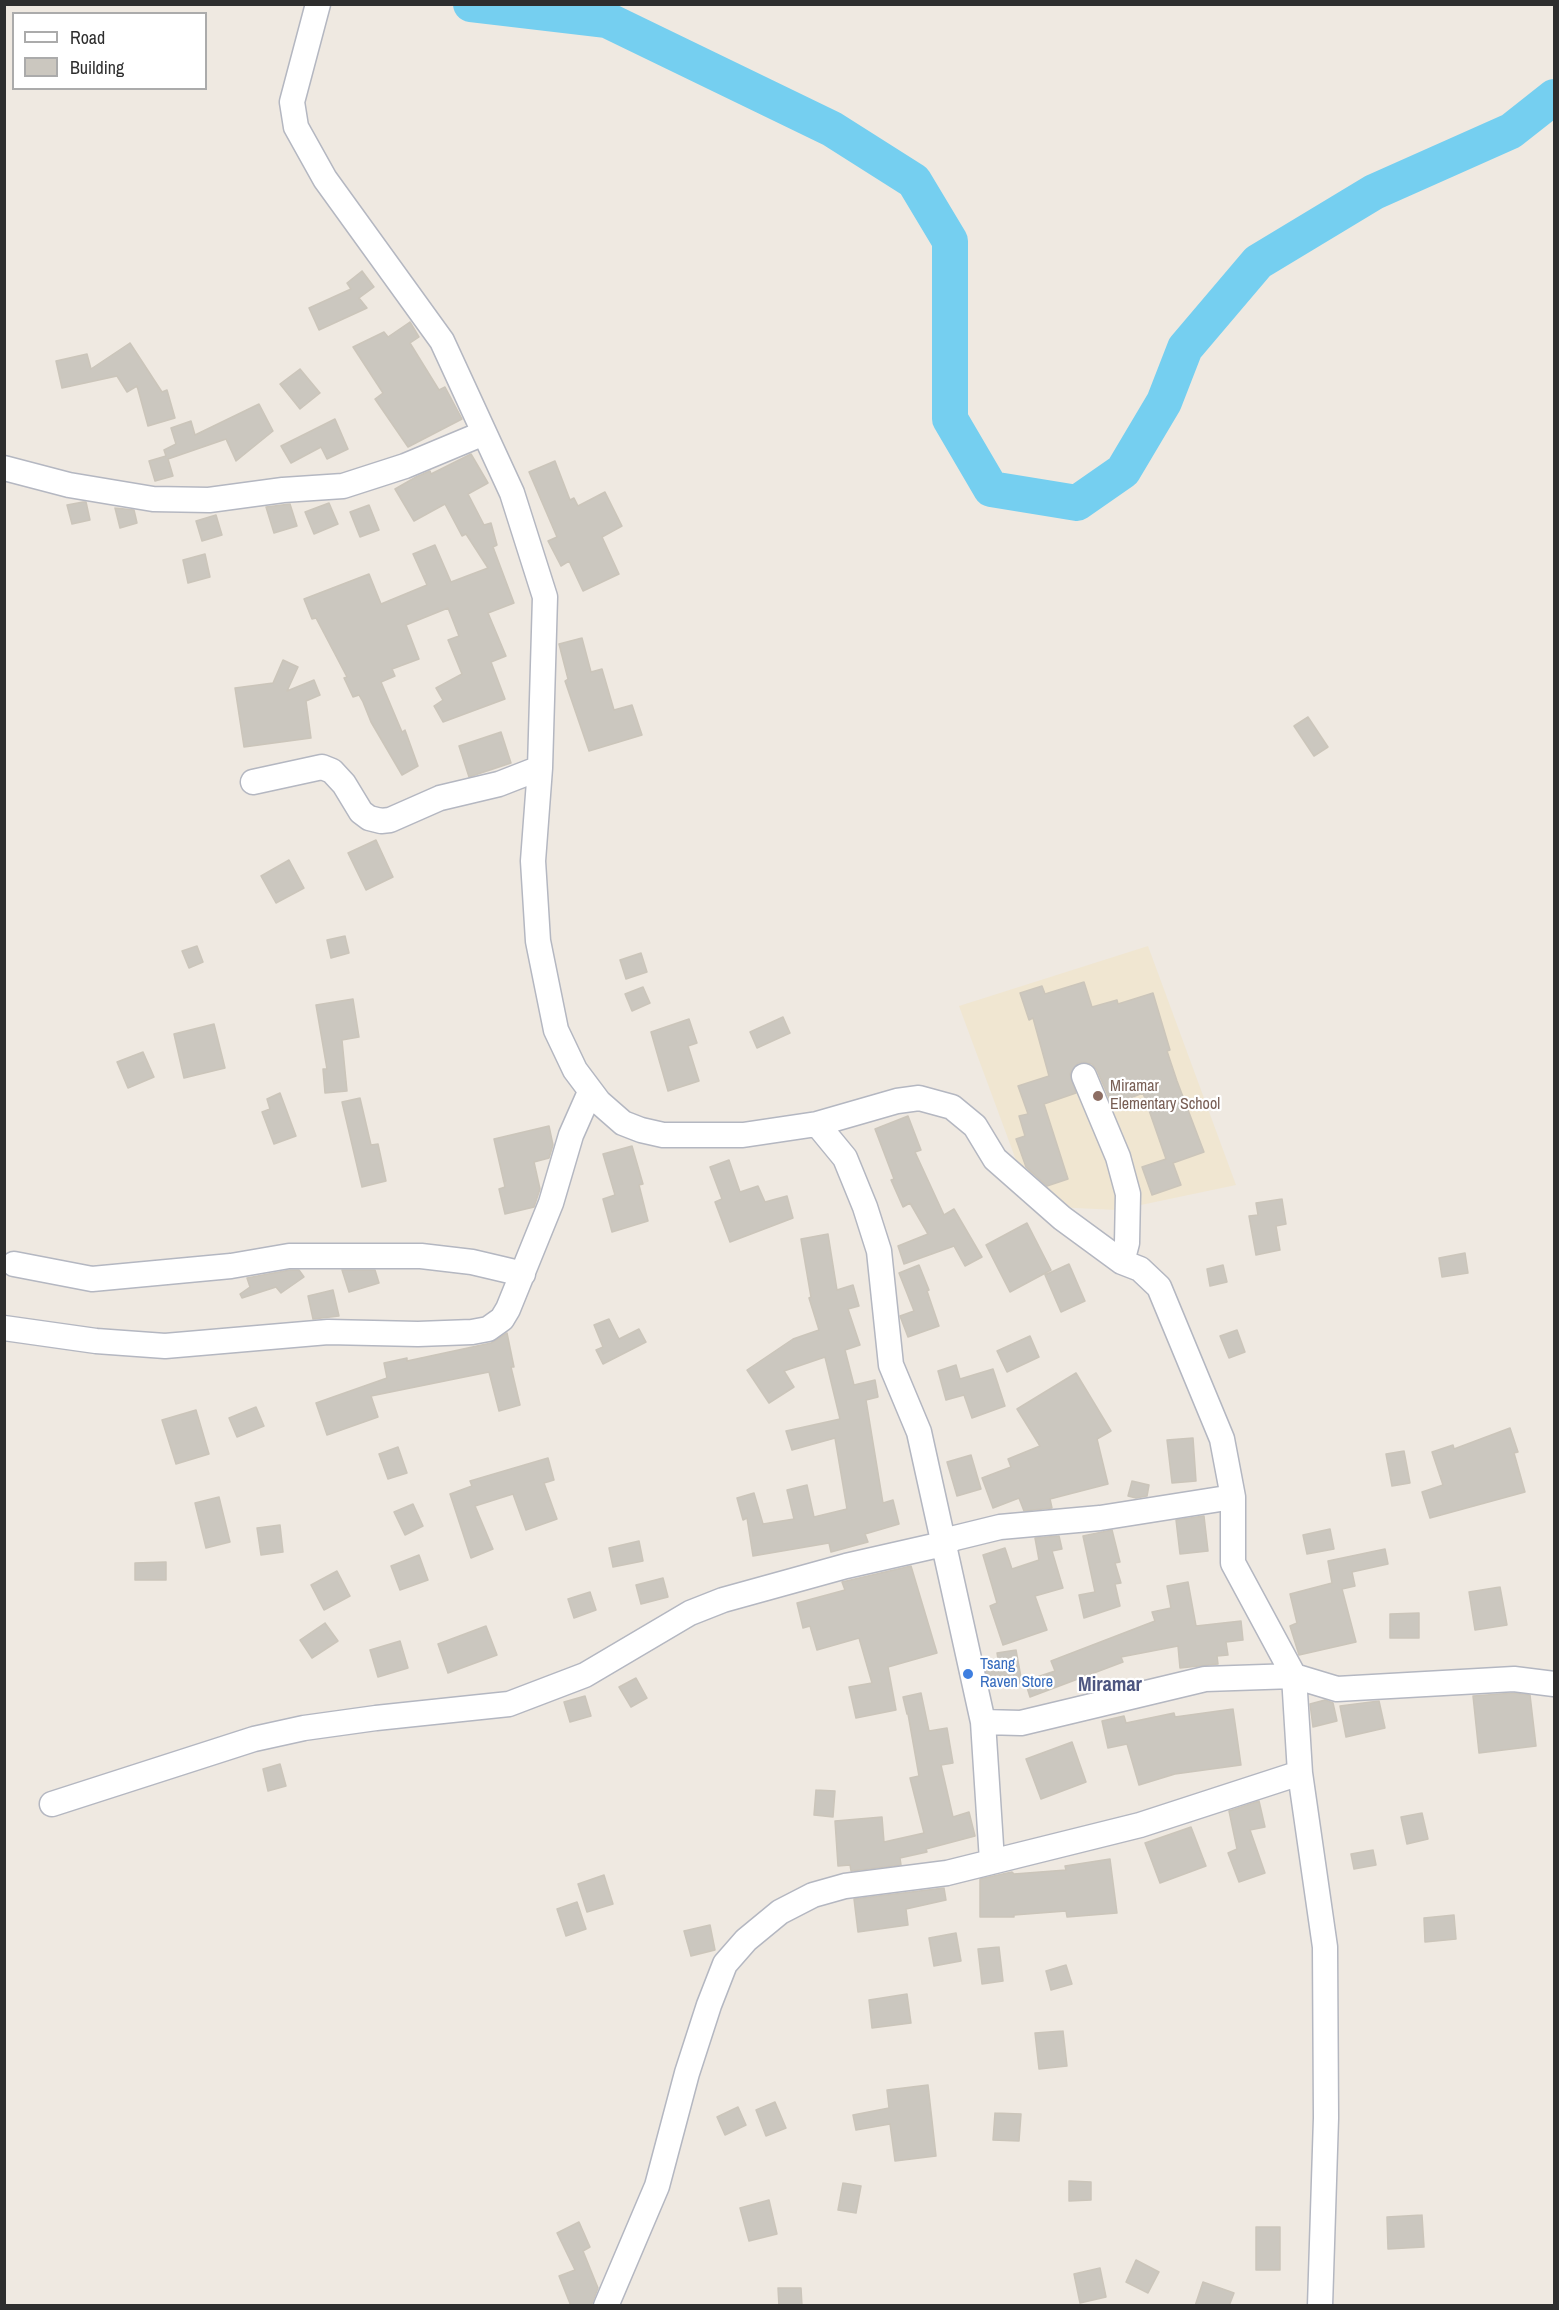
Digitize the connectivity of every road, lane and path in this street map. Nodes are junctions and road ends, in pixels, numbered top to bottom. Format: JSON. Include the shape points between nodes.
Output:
{"nodes":[{"id":1,"x":318,"y":4,"type":"edge"},
{"id":2,"x":484,"y":433,"type":"junction"},
{"id":3,"x":4,"y":468,"type":"edge"},
{"id":4,"x":540,"y":768,"type":"junction"},
{"id":5,"x":253,"y":782,"type":"dead end"},
{"id":6,"x":1084,"y":1076,"type":"dead end"},
{"id":7,"x":590,"y":1092,"type":"junction"},
{"id":8,"x":817,"y":1124,"type":"junction"},
{"id":9,"x":1122,"y":1262,"type":"junction"},
{"id":10,"x":14,"y":1264,"type":"dead end"},
{"id":11,"x":523,"y":1274,"type":"junction"},
{"id":12,"x":4,"y":1328,"type":"edge"},
{"id":13,"x":1233,"y":1497,"type":"junction"},
{"id":14,"x":943,"y":1544,"type":"junction"},
{"id":15,"x":1294,"y":1676,"type":"junction"},
{"id":16,"x":1554,"y":1684,"type":"edge"},
{"id":17,"x":983,"y":1722,"type":"junction"},
{"id":18,"x":1300,"y":1773,"type":"junction"},
{"id":19,"x":52,"y":1804,"type":"dead end"},
{"id":20,"x":992,"y":1861,"type":"junction"},
{"id":21,"x":606,"y":2306,"type":"edge"},
{"id":22,"x":1320,"y":2306,"type":"edge"}],
"edges":[{"from":1,"to":2,"type":"street","via":[[292,102],[296,127],[325,179],[442,341]]},
{"from":2,"to":3,"type":"street","via":[[405,466],[343,486],[209,500],[142,497],[69,485]]},
{"from":2,"to":4,"type":"street","via":[[512,493],[545,597]]},
{"from":4,"to":5,"type":"street","via":[[499,784],[440,798],[381,821],[361,812],[344,784],[322,767]]},
{"from":4,"to":7,"type":"street","via":[[533,861],[538,941],[556,1030]]},
{"from":6,"to":9,"type":"street","via":[[1118,1157],[1128,1194],[1127,1243]]},
{"from":7,"to":8,"type":"street","via":[[622,1123],[663,1135],[742,1135]]},
{"from":7,"to":11,"type":"street"},
{"from":8,"to":9,"type":"street","via":[[919,1098],[952,1107],[975,1126],[995,1159],[1062,1218]]},
{"from":8,"to":14,"type":"street","via":[[845,1158],[879,1251],[891,1365],[919,1432]]},
{"from":9,"to":13,"type":"street","via":[[1140,1269],[1159,1287],[1222,1439]]},
{"from":10,"to":11,"type":"street","via":[[92,1280],[289,1256],[421,1256]]},
{"from":11,"to":12,"type":"street","via":[[502,1319],[488,1329],[472,1332],[328,1332],[165,1346]]},
{"from":13,"to":14,"type":"street","via":[[1100,1518],[1000,1527]]},
{"from":13,"to":15,"type":"street","via":[[1233,1563]]},
{"from":14,"to":17,"type":"street"},
{"from":14,"to":19,"type":"street","via":[[723,1600],[690,1613],[585,1675],[509,1704],[304,1728],[254,1739]]},
{"from":15,"to":16,"type":"street","via":[[1337,1689],[1514,1679]]},
{"from":15,"to":17,"type":"street","via":[[1205,1679],[1021,1723]]},
{"from":15,"to":18,"type":"street"},
{"from":17,"to":20,"type":"street"},
{"from":18,"to":20,"type":"street","via":[[1140,1825]]},
{"from":18,"to":22,"type":"street","via":[[1325,1947],[1326,2118]]},
{"from":20,"to":21,"type":"street","via":[[947,1873],[845,1886],[813,1895],[780,1912],[746,1940],[725,1964],[687,2073],[657,2186]]}]}
